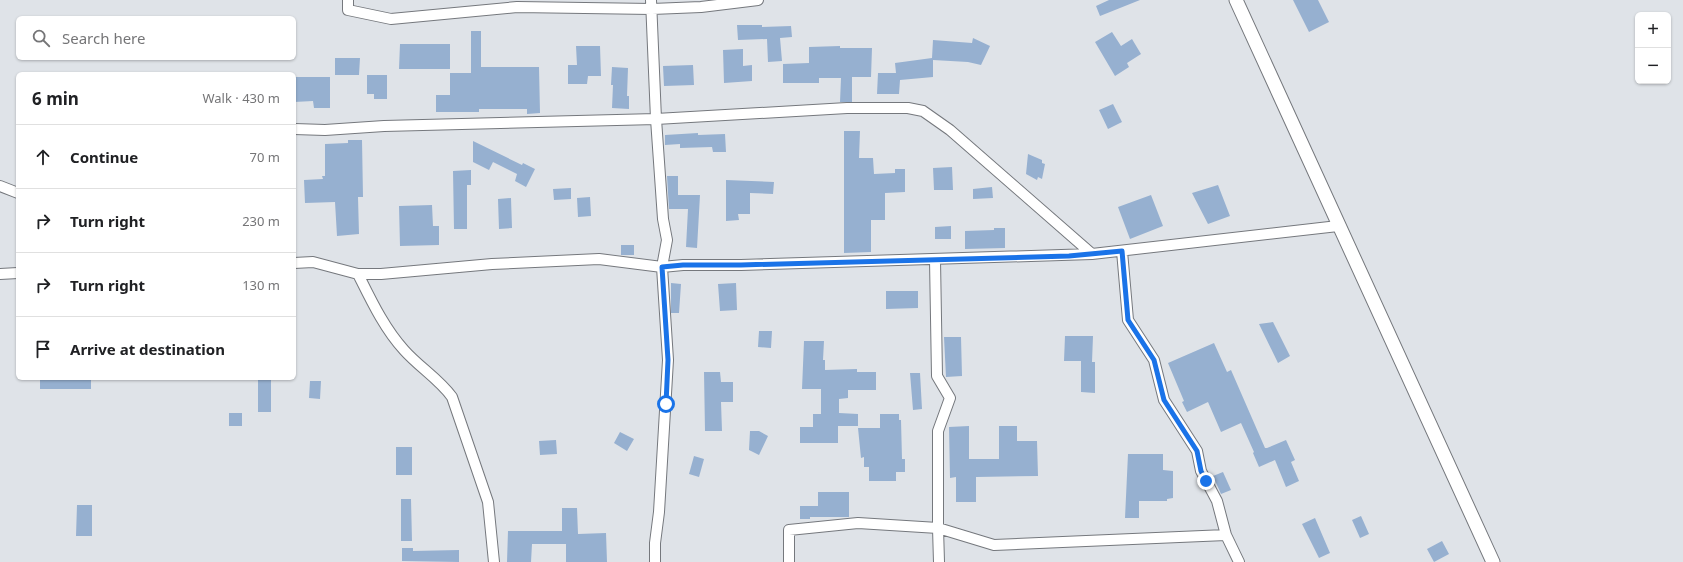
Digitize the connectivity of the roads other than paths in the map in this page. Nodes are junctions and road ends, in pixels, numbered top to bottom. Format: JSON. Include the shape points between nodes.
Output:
{"nodes":[{"id":1,"x":348,"y":0,"type":"edge"},
{"id":2,"x":758,"y":0,"type":"edge"},
{"id":3,"x":1236,"y":0,"type":"edge"},
{"id":4,"x":516,"y":4,"type":"edge"},
{"id":5,"x":651,"y":4,"type":"edge"},
{"id":6,"x":656,"y":119,"type":"junction"},
{"id":7,"x":296,"y":129,"type":"edge"},
{"id":8,"x":0,"y":186,"type":"edge"},
{"id":9,"x":16,"y":192,"type":"edge"},
{"id":10,"x":1338,"y":226,"type":"junction"},
{"id":11,"x":1122,"y":251,"type":"junction"},
{"id":12,"x":1092,"y":254,"type":"junction"},
{"id":13,"x":935,"y":260,"type":"junction"},
{"id":14,"x":296,"y":263,"type":"edge"},
{"id":15,"x":662,"y":267,"type":"junction"},
{"id":16,"x":16,"y":273,"type":"edge"},
{"id":17,"x":0,"y":274,"type":"edge"},
{"id":18,"x":358,"y":274,"type":"junction"},
{"id":19,"x":938,"y":528,"type":"junction"},
{"id":20,"x":1226,"y":535,"type":"junction"},
{"id":21,"x":494,"y":562,"type":"edge"},
{"id":22,"x":655,"y":562,"type":"edge"},
{"id":23,"x":789,"y":562,"type":"edge"},
{"id":24,"x":939,"y":562,"type":"edge"},
{"id":25,"x":1239,"y":562,"type":"edge"},
{"id":26,"x":1492,"y":562,"type":"edge"}],
"edges":[{"from":1,"to":4,"type":"street","via":[[348,10],[392,19]]},
{"from":2,"to":5,"type":"street","via":[[701,7]]},
{"from":3,"to":10,"type":"street"},
{"from":4,"to":5,"type":"street"},
{"from":5,"to":6,"type":"street"},
{"from":6,"to":7,"type":"street"},
{"from":6,"to":12,"type":"street","via":[[847,108],[908,108],[922,112],[950,130]]},
{"from":6,"to":15,"type":"street","via":[[663,219],[667,240]]},
{"from":8,"to":9,"type":"street"},
{"from":10,"to":11,"type":"street"},
{"from":10,"to":26,"type":"street"},
{"from":11,"to":12,"type":"street"},
{"from":11,"to":20,"type":"street","via":[[1128,320],[1154,360],[1164,400],[1197,451],[1201,471],[1216,501]]},
{"from":12,"to":13,"type":"street"},
{"from":13,"to":15,"type":"street"},
{"from":13,"to":19,"type":"street","via":[[937,376],[950,398],[938,431]]},
{"from":14,"to":18,"type":"street","via":[[313,262]]},
{"from":15,"to":18,"type":"street","via":[[598,259]]},
{"from":15,"to":22,"type":"street","via":[[668,360]]},
{"from":16,"to":17,"type":"street"},
{"from":18,"to":21,"type":"street","via":[[391,333],[404,350],[445,387],[452,397],[488,502]]},
{"from":19,"to":20,"type":"street","via":[[994,545]]},
{"from":19,"to":23,"type":"street","via":[[858,523],[790,530]]},
{"from":19,"to":24,"type":"street"},
{"from":20,"to":25,"type":"street"}]}
